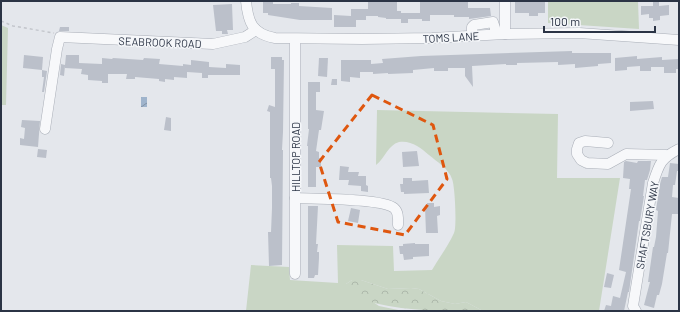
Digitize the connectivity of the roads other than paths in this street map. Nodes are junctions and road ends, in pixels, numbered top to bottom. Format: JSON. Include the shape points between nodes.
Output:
{"nodes":[{"id":1,"x":246,"y":1,"type":"edge"},
{"id":2,"x":499,"y":1,"type":"edge"},
{"id":3,"x":505,"y":1,"type":"edge"},
{"id":4,"x":492,"y":22,"type":"junction"},
{"id":5,"x":256,"y":30,"type":"junction"},
{"id":6,"x":500,"y":34,"type":"junction"},
{"id":7,"x":472,"y":36,"type":"junction"},
{"id":8,"x":295,"y":39,"type":"junction"},
{"id":9,"x":679,"y":40,"type":"edge"},
{"id":10,"x":46,"y":128,"type":"dead end"},
{"id":11,"x":608,"y":143,"type":"dead end"},
{"id":12,"x":679,"y":149,"type":"edge"},
{"id":13,"x":666,"y":156,"type":"junction"},
{"id":14,"x":295,"y":198,"type":"junction"},
{"id":15,"x":398,"y":225,"type":"dead end"},
{"id":16,"x":295,"y":274,"type":"dead end"},
{"id":17,"x":636,"y":311,"type":"edge"}],
"edges":[{"from":1,"to":5,"type":"street","via":[[248,19]]},
{"from":2,"to":4,"type":"street","via":[[498,15]]},
{"from":3,"to":6,"type":"street"},
{"from":4,"to":6,"type":"street"},
{"from":4,"to":7,"type":"street","via":[[474,25]]},
{"from":5,"to":8,"type":"street","name":"TOMS LANE","via":[[269,37]]},
{"from":5,"to":10,"type":"street","name":"SEABROOK ROAD","via":[[245,37],[213,44],[60,37]]},
{"from":6,"to":7,"type":"street","name":"TOMS LANE"},
{"from":6,"to":9,"type":"street","name":"TOMS LANE","via":[[579,32]]},
{"from":7,"to":8,"type":"street","name":"TOMS LANE"},
{"from":8,"to":14,"type":"street","name":"HILLTOP ROAD"},
{"from":11,"to":13,"type":"street","via":[[579,143],[577,154],[587,164],[608,164],[626,154]]},
{"from":12,"to":13,"type":"street"},
{"from":13,"to":17,"type":"street","name":"SHAFTSBURY WAY","via":[[658,167],[654,183],[634,306]]},
{"from":14,"to":15,"type":"street","via":[[378,202],[395,208]]},
{"from":14,"to":16,"type":"street","name":"HILLTOP ROAD"}]}
